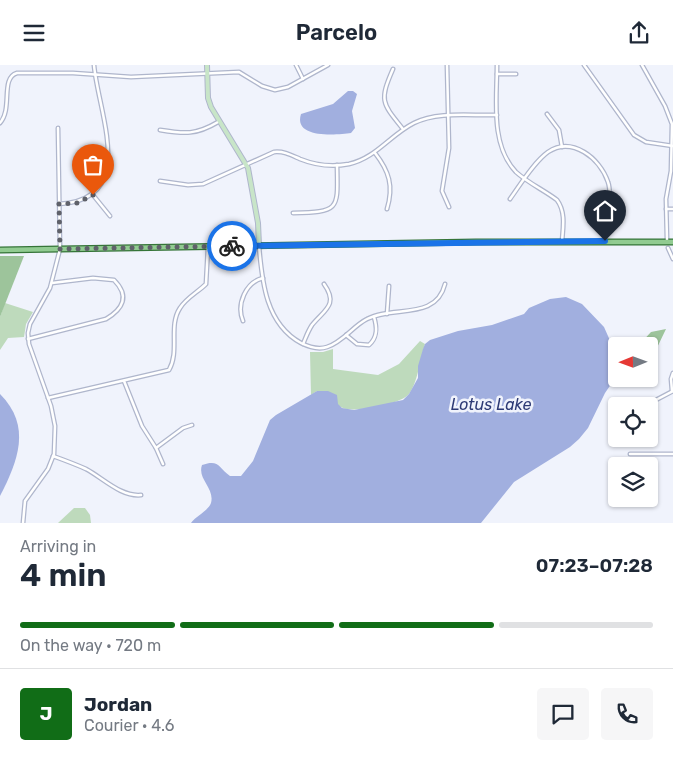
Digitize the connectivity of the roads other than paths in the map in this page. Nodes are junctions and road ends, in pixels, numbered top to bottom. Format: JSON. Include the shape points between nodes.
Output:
{"nodes":[{"id":1,"x":94,"y":65,"type":"edge"},
{"id":2,"x":207,"y":65,"type":"edge"},
{"id":3,"x":296,"y":65,"type":"edge"},
{"id":4,"x":328,"y":65,"type":"edge"},
{"id":5,"x":446,"y":65,"type":"edge"},
{"id":6,"x":497,"y":65,"type":"edge"},
{"id":7,"x":584,"y":65,"type":"edge"},
{"id":8,"x":642,"y":65,"type":"edge"},
{"id":9,"x":393,"y":69,"type":"dead end"},
{"id":10,"x":207,"y":72,"type":"junction"},
{"id":11,"x":516,"y":73,"type":"dead end"},
{"id":12,"x":96,"y":74,"type":"junction"},
{"id":13,"x":497,"y":74,"type":"junction"},
{"id":14,"x":303,"y":79,"type":"junction"},
{"id":15,"x":547,"y":114,"type":"dead end"},
{"id":16,"x":498,"y":115,"type":"junction"},
{"id":17,"x":449,"y":116,"type":"junction"},
{"id":18,"x":218,"y":122,"type":"junction"},
{"id":19,"x":0,"y":123,"type":"edge"},
{"id":20,"x":58,"y":128,"type":"dead end"},
{"id":21,"x":404,"y":129,"type":"junction"},
{"id":22,"x":160,"y":130,"type":"dead end"},
{"id":23,"x":673,"y":146,"type":"edge"},
{"id":24,"x":562,"y":147,"type":"junction"},
{"id":25,"x":375,"y":153,"type":"junction"},
{"id":26,"x":246,"y":164,"type":"junction"},
{"id":27,"x":337,"y":165,"type":"junction"},
{"id":28,"x":525,"y":179,"type":"junction"},
{"id":29,"x":160,"y":181,"type":"dead end"},
{"id":30,"x":93,"y":195,"type":"junction"},
{"id":31,"x":510,"y":199,"type":"dead end"},
{"id":32,"x":59,"y":204,"type":"junction"},
{"id":33,"x":449,"y":207,"type":"dead end"},
{"id":34,"x":610,"y":208,"type":"dead end"},
{"id":35,"x":387,"y":209,"type":"dead end"},
{"id":36,"x":666,"y":209,"type":"junction"},
{"id":37,"x":673,"y":209,"type":"edge"},
{"id":38,"x":293,"y":213,"type":"dead end"},
{"id":39,"x":110,"y":216,"type":"dead end"},
{"id":40,"x":667,"y":240,"type":"junction"},
{"id":41,"x":562,"y":241,"type":"junction"},
{"id":42,"x":673,"y":242,"type":"edge"},
{"id":43,"x":208,"y":247,"type":"junction"},
{"id":44,"x":259,"y":247,"type":"junction"},
{"id":45,"x":668,"y":248,"type":"dead end"},
{"id":46,"x":60,"y":249,"type":"junction"},
{"id":47,"x":0,"y":250,"type":"edge"},
{"id":48,"x":673,"y":259,"type":"edge"},
{"id":49,"x":263,"y":278,"type":"junction"},
{"id":50,"x":52,"y":283,"type":"junction"},
{"id":51,"x":324,"y":284,"type":"dead end"},
{"id":52,"x":445,"y":284,"type":"dead end"},
{"id":53,"x":389,"y":286,"type":"dead end"},
{"id":54,"x":387,"y":313,"type":"junction"},
{"id":55,"x":374,"y":317,"type":"junction"},
{"id":56,"x":243,"y":321,"type":"dead end"},
{"id":57,"x":346,"y":335,"type":"junction"},
{"id":58,"x":28,"y":339,"type":"junction"},
{"id":59,"x":303,"y":344,"type":"junction"},
{"id":60,"x":673,"y":373,"type":"edge"},
{"id":61,"x":124,"y":381,"type":"junction"},
{"id":62,"x":673,"y":392,"type":"edge"},
{"id":63,"x":48,"y":398,"type":"junction"},
{"id":64,"x":658,"y":399,"type":"edge"},
{"id":65,"x":192,"y":425,"type":"dead end"},
{"id":66,"x":156,"y":448,"type":"junction"},
{"id":67,"x":673,"y":454,"type":"edge"},
{"id":68,"x":630,"y":455,"type":"dead end"},
{"id":69,"x":53,"y":456,"type":"junction"},
{"id":70,"x":162,"y":464,"type":"dead end"},
{"id":71,"x":142,"y":495,"type":"dead end"},
{"id":72,"x":23,"y":523,"type":"edge"}],
"edges":[{"from":1,"to":12,"type":"street"},
{"from":2,"to":10,"type":"street"},
{"from":3,"to":14,"type":"street"},
{"from":4,"to":14,"type":"street"},
{"from":5,"to":17,"type":"street"},
{"from":6,"to":13,"type":"street"},
{"from":7,"to":23,"type":"street","via":[[634,135],[650,143]]},
{"from":8,"to":23,"type":"street","via":[[669,115]]},
{"from":9,"to":21,"type":"street","via":[[384,97],[387,109]]},
{"from":10,"to":12,"type":"street","via":[[130,77]]},
{"from":10,"to":14,"type":"street","via":[[239,71],[262,86],[275,90]]},
{"from":10,"to":18,"type":"street","via":[[208,98]]},
{"from":11,"to":13,"type":"street"},
{"from":12,"to":19,"type":"street","via":[[13,74],[5,82],[5,113]]},
{"from":12,"to":30,"type":"street","via":[[105,119],[107,162],[105,178]]},
{"from":13,"to":16,"type":"street"},
{"from":15,"to":24,"type":"street","via":[[559,130]]},
{"from":16,"to":17,"type":"street"},
{"from":16,"to":28,"type":"street","via":[[498,137],[504,155]]},
{"from":17,"to":21,"type":"street","via":[[422,120]]},
{"from":17,"to":33,"type":"street","via":[[449,159],[442,191]]},
{"from":18,"to":22,"type":"street","via":[[191,133]]},
{"from":18,"to":26,"type":"street"},
{"from":20,"to":32,"type":"street"},
{"from":21,"to":25,"type":"street"},
{"from":23,"to":36,"type":"street"},
{"from":24,"to":28,"type":"street","via":[[546,154]]},
{"from":24,"to":34,"type":"street","via":[[583,150],[593,159],[607,179]]},
{"from":25,"to":27,"type":"street","via":[[362,160]]},
{"from":25,"to":35,"type":"street","via":[[389,177]]},
{"from":26,"to":27,"type":"street","via":[[280,151],[310,162]]},
{"from":26,"to":29,"type":"street","via":[[203,184]]},
{"from":26,"to":44,"type":"street","via":[[253,190]]},
{"from":27,"to":38,"type":"street","via":[[337,198],[333,207],[325,212]]},
{"from":28,"to":31,"type":"street"},
{"from":28,"to":41,"type":"street","via":[[561,205]]},
{"from":30,"to":32,"type":"street","via":[[77,203]]},
{"from":30,"to":39,"type":"street"},
{"from":32,"to":46,"type":"street"},
{"from":36,"to":37,"type":"street"},
{"from":36,"to":40,"type":"street"},
{"from":40,"to":41,"type":"main road"},
{"from":40,"to":42,"type":"main road"},
{"from":41,"to":44,"type":"main road"},
{"from":43,"to":44,"type":"main road"},
{"from":43,"to":46,"type":"main road"},
{"from":43,"to":61,"type":"street","via":[[206,284],[183,304],[176,316],[174,360],[169,370]]},
{"from":44,"to":49,"type":"street"},
{"from":45,"to":48,"type":"street"},
{"from":46,"to":47,"type":"main road"},
{"from":46,"to":50,"type":"street"},
{"from":49,"to":56,"type":"street","via":[[248,287],[242,301]]},
{"from":49,"to":59,"type":"street","via":[[272,313],[288,334]]},
{"from":50,"to":58,"type":"street","via":[[30,324]]},
{"from":50,"to":58,"type":"street","via":[[110,278],[122,291],[121,307],[106,319]]},
{"from":51,"to":59,"type":"street","via":[[330,304],[307,332]]},
{"from":52,"to":54,"type":"street","via":[[439,297],[424,308]]},
{"from":53,"to":54,"type":"street"},
{"from":54,"to":55,"type":"street"},
{"from":55,"to":57,"type":"street"},
{"from":55,"to":57,"type":"street","via":[[375,337],[369,345],[357,344]]},
{"from":57,"to":59,"type":"street","via":[[324,348]]},
{"from":58,"to":63,"type":"street"},
{"from":60,"to":62,"type":"street"},
{"from":61,"to":63,"type":"street"},
{"from":61,"to":66,"type":"street","via":[[142,425]]},
{"from":62,"to":64,"type":"street"},
{"from":63,"to":69,"type":"street","via":[[55,426]]},
{"from":65,"to":66,"type":"street"},
{"from":66,"to":70,"type":"street"},
{"from":67,"to":68,"type":"street"},
{"from":69,"to":71,"type":"street","via":[[86,469],[122,492]]},
{"from":69,"to":72,"type":"street","via":[[48,469],[24,501]]}]}
